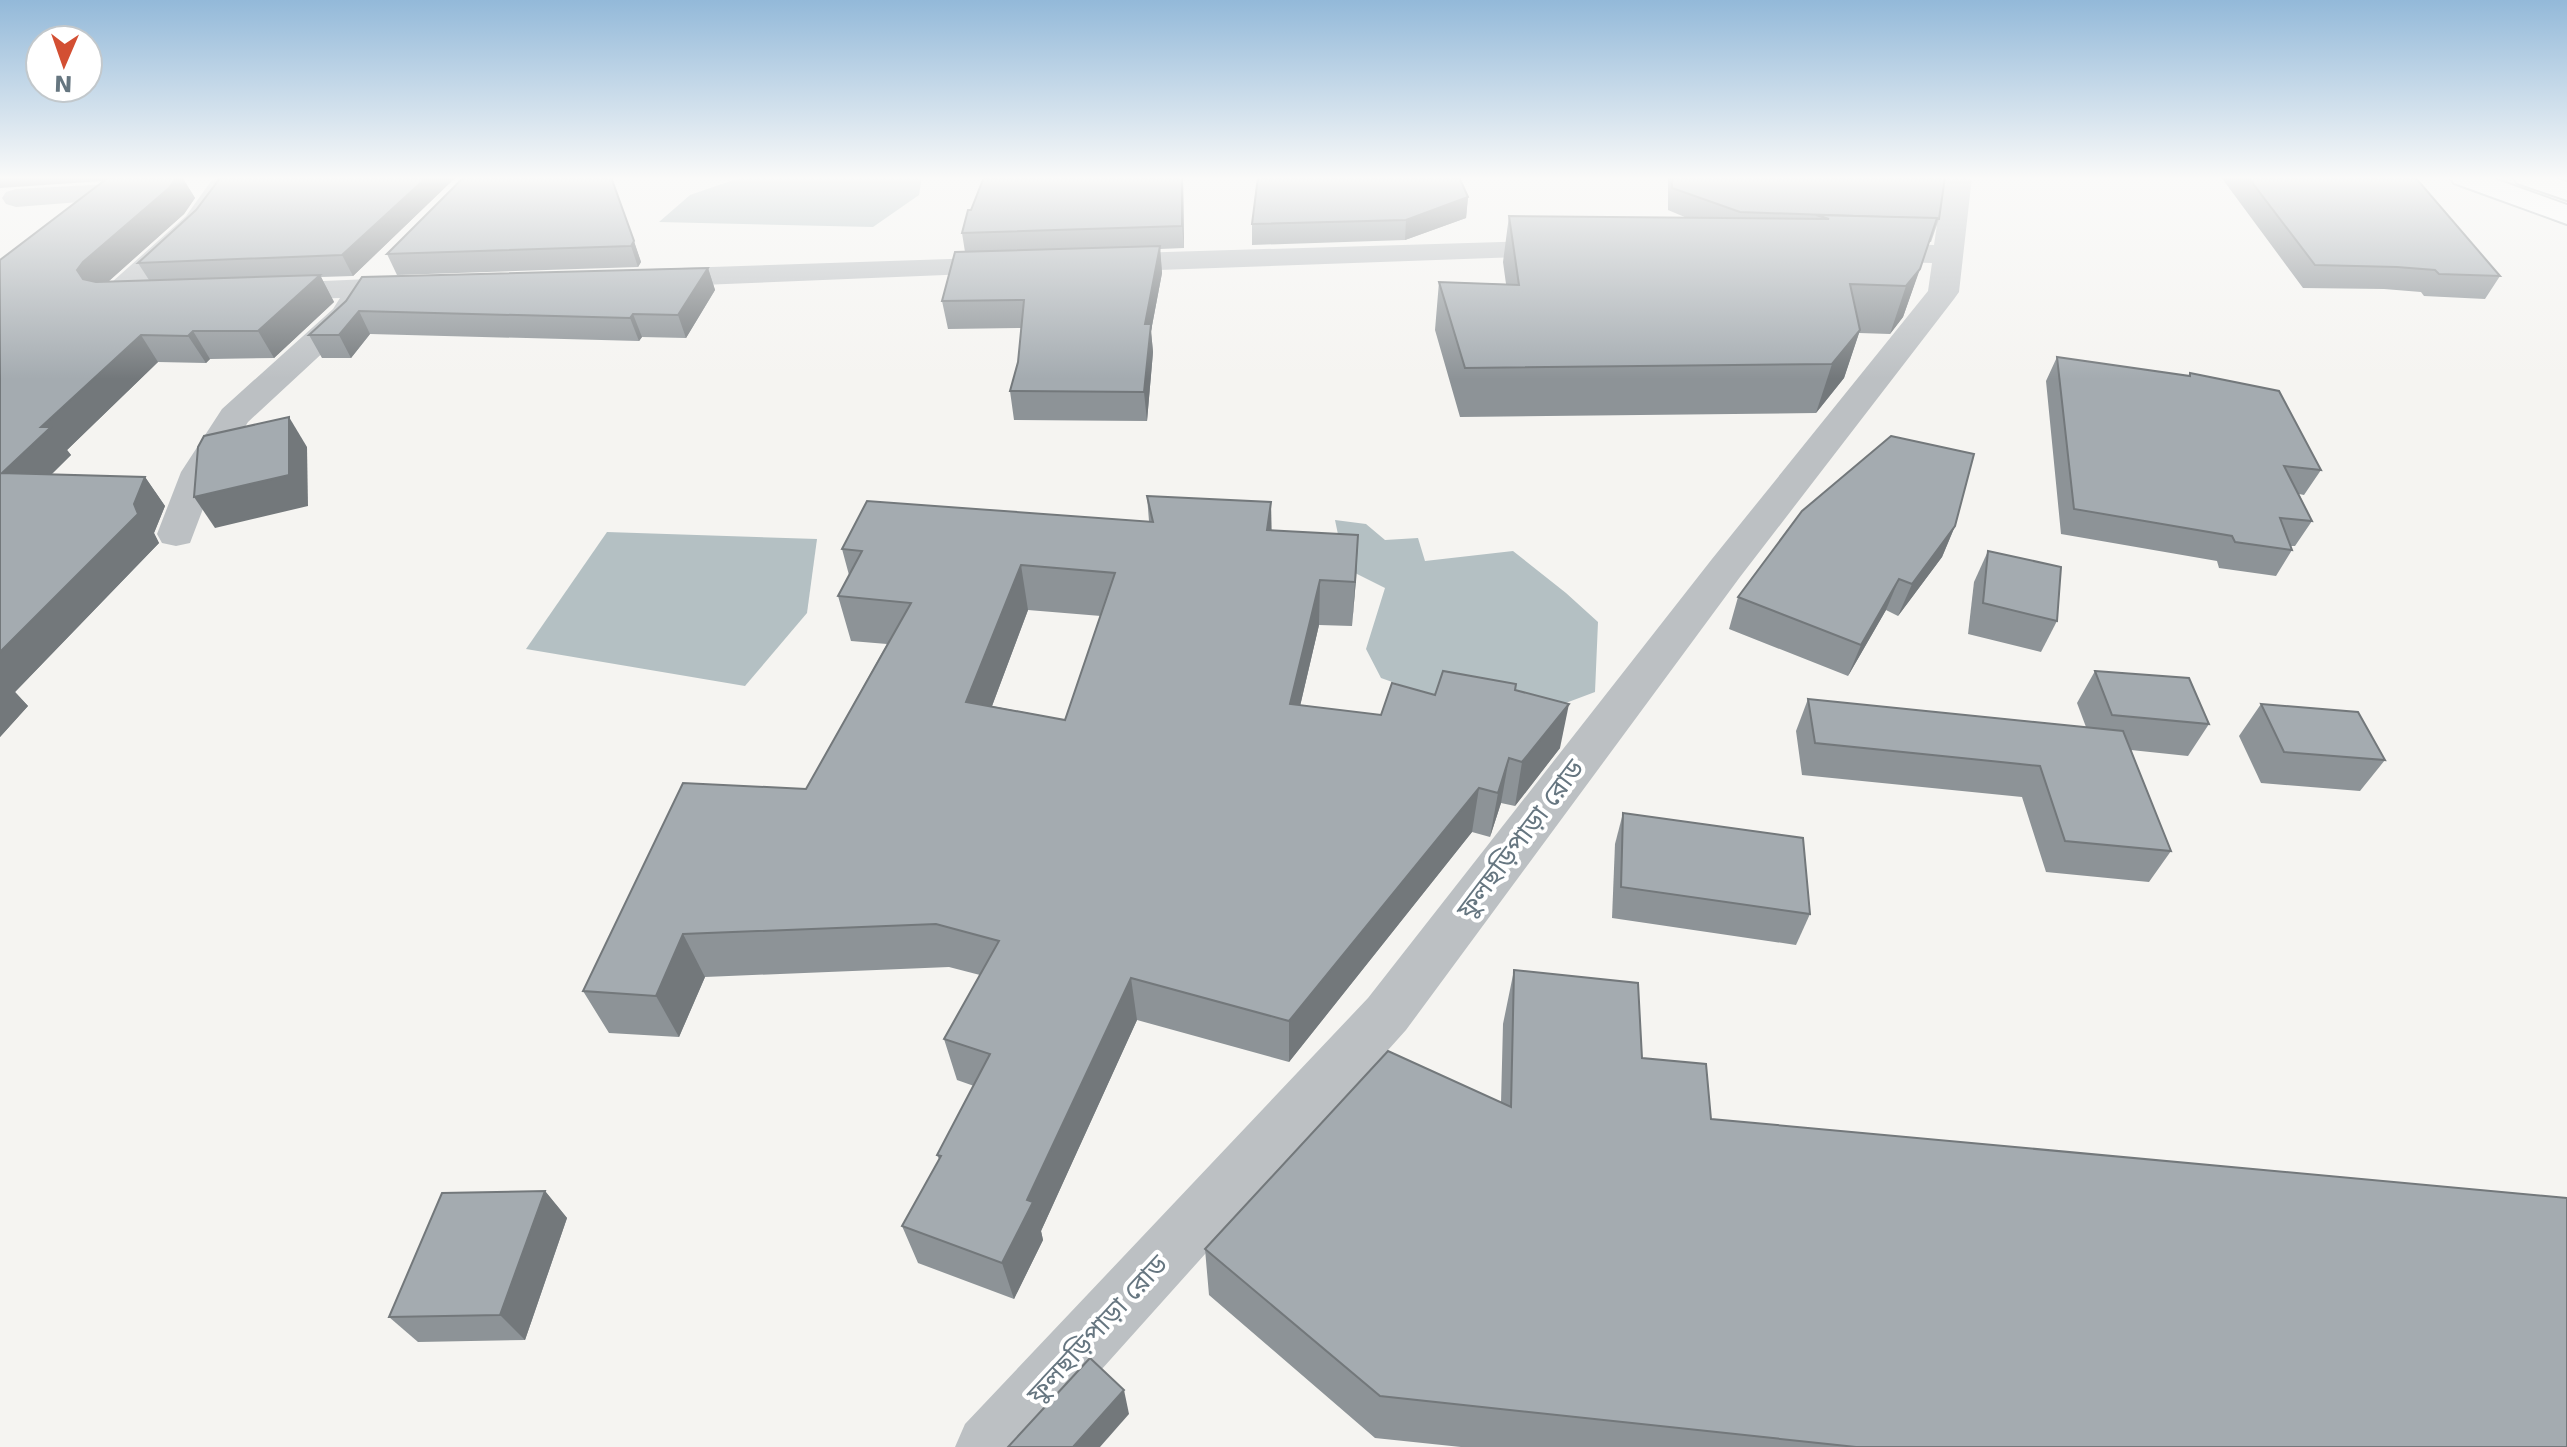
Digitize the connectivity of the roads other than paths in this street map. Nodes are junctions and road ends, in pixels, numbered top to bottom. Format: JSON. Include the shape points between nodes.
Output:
{"nodes":[{"id":1,"x":171,"y":245,"type":"edge"},
{"id":2,"x":1949,"y":245,"type":"edge"},
{"id":3,"x":1597,"y":248,"type":"edge"},
{"id":4,"x":1841,"y":251,"type":"edge"},
{"id":5,"x":396,"y":254,"type":"edge"},
{"id":6,"x":1948,"y":254,"type":"junction"},
{"id":7,"x":1072,"y":264,"type":"edge"},
{"id":8,"x":1041,"y":265,"type":"edge"},
{"id":9,"x":615,"y":279,"type":"edge"},
{"id":10,"x":442,"y":285,"type":"edge"},
{"id":11,"x":363,"y":288,"type":"junction"},
{"id":12,"x":239,"y":292,"type":"edge"},
{"id":13,"x":177,"y":295,"type":"edge"},
{"id":14,"x":176,"y":534,"type":"dead end"},
{"id":15,"x":988,"y":1447,"type":"edge"}],
"edges":[{"from":1,"to":13,"type":"street","via":[[114,297]]},
{"from":2,"to":6,"type":"street","name":"ফুলছড়িপাড়া রোড"},
{"from":3,"to":7,"type":"street"},
{"from":4,"to":6,"type":"street"},
{"from":5,"to":11,"type":"street"},
{"from":6,"to":15,"type":"street","name":"ফুলছড়িপাড়া রোড","via":[[1943,292],[1387,1014]]},
{"from":8,"to":9,"type":"street"},
{"from":10,"to":11,"type":"street"},
{"from":11,"to":12,"type":"street"},
{"from":11,"to":14,"type":"street","via":[[345,315],[234,416],[199,472]]}]}
